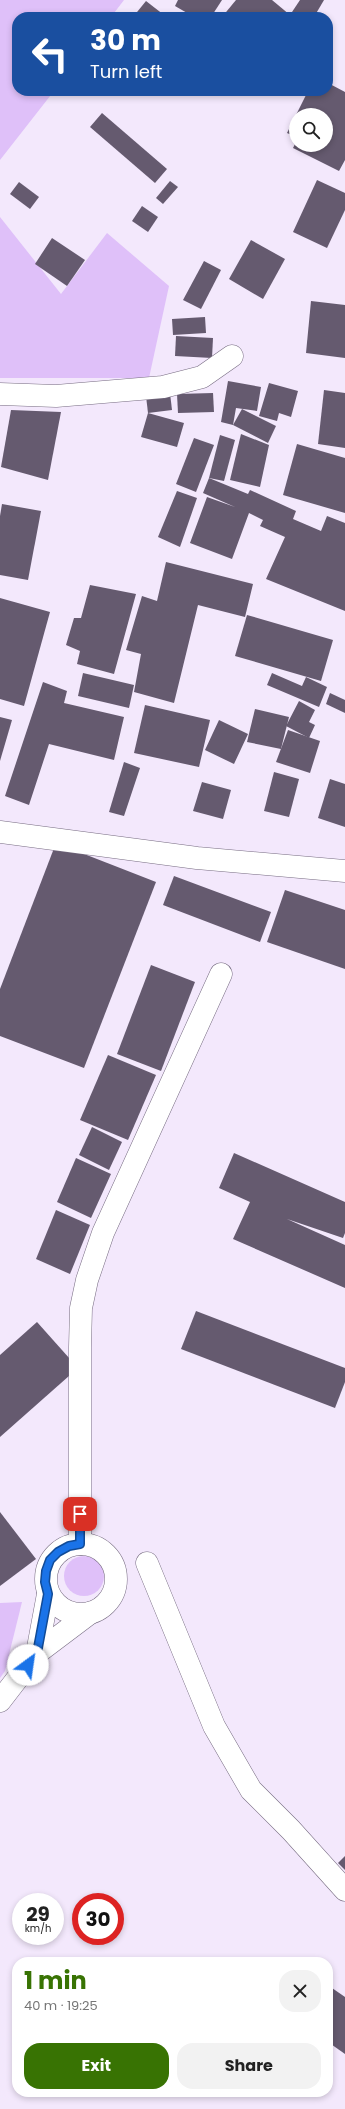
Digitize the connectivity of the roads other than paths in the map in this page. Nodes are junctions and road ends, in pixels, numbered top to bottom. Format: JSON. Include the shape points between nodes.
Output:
{"nodes":[{"id":1,"x":232,"y":356,"type":"dead end"},
{"id":2,"x":0,"y":394,"type":"edge"},
{"id":3,"x":0,"y":832,"type":"edge"},
{"id":4,"x":345,"y":871,"type":"edge"},
{"id":5,"x":221,"y":974,"type":"dead end"},
{"id":6,"x":80,"y":1544,"type":"junction"},
{"id":7,"x":147,"y":1563,"type":"dead end"},
{"id":8,"x":48,"y":1594,"type":"junction"},
{"id":9,"x":90,"y":1614,"type":"junction"},
{"id":10,"x":37,"y":1653,"type":"junction"},
{"id":11,"x":0,"y":1701,"type":"edge"},
{"id":12,"x":345,"y":1890,"type":"edge"}],
"edges":[{"from":1,"to":2,"type":"street","via":[[202,377],[163,387],[56,396]]},
{"from":3,"to":4,"type":"street","via":[[197,858]]},
{"from":5,"to":6,"type":"street","via":[[103,1233],[87,1280],[80,1324]]},
{"from":6,"to":8,"type":"street","via":[[69,1546],[50,1560],[45,1582]]},
{"from":6,"to":9,"type":"street","via":[[102,1551],[110,1560],[115,1572],[114,1593],[100,1609]]},
{"from":7,"to":12,"type":"street","via":[[214,1726],[251,1790]]},
{"from":8,"to":9,"type":"street","via":[[55,1604],[65,1611]]},
{"from":8,"to":10,"type":"street"},
{"from":9,"to":10,"type":"street"},
{"from":10,"to":11,"type":"street"}]}
